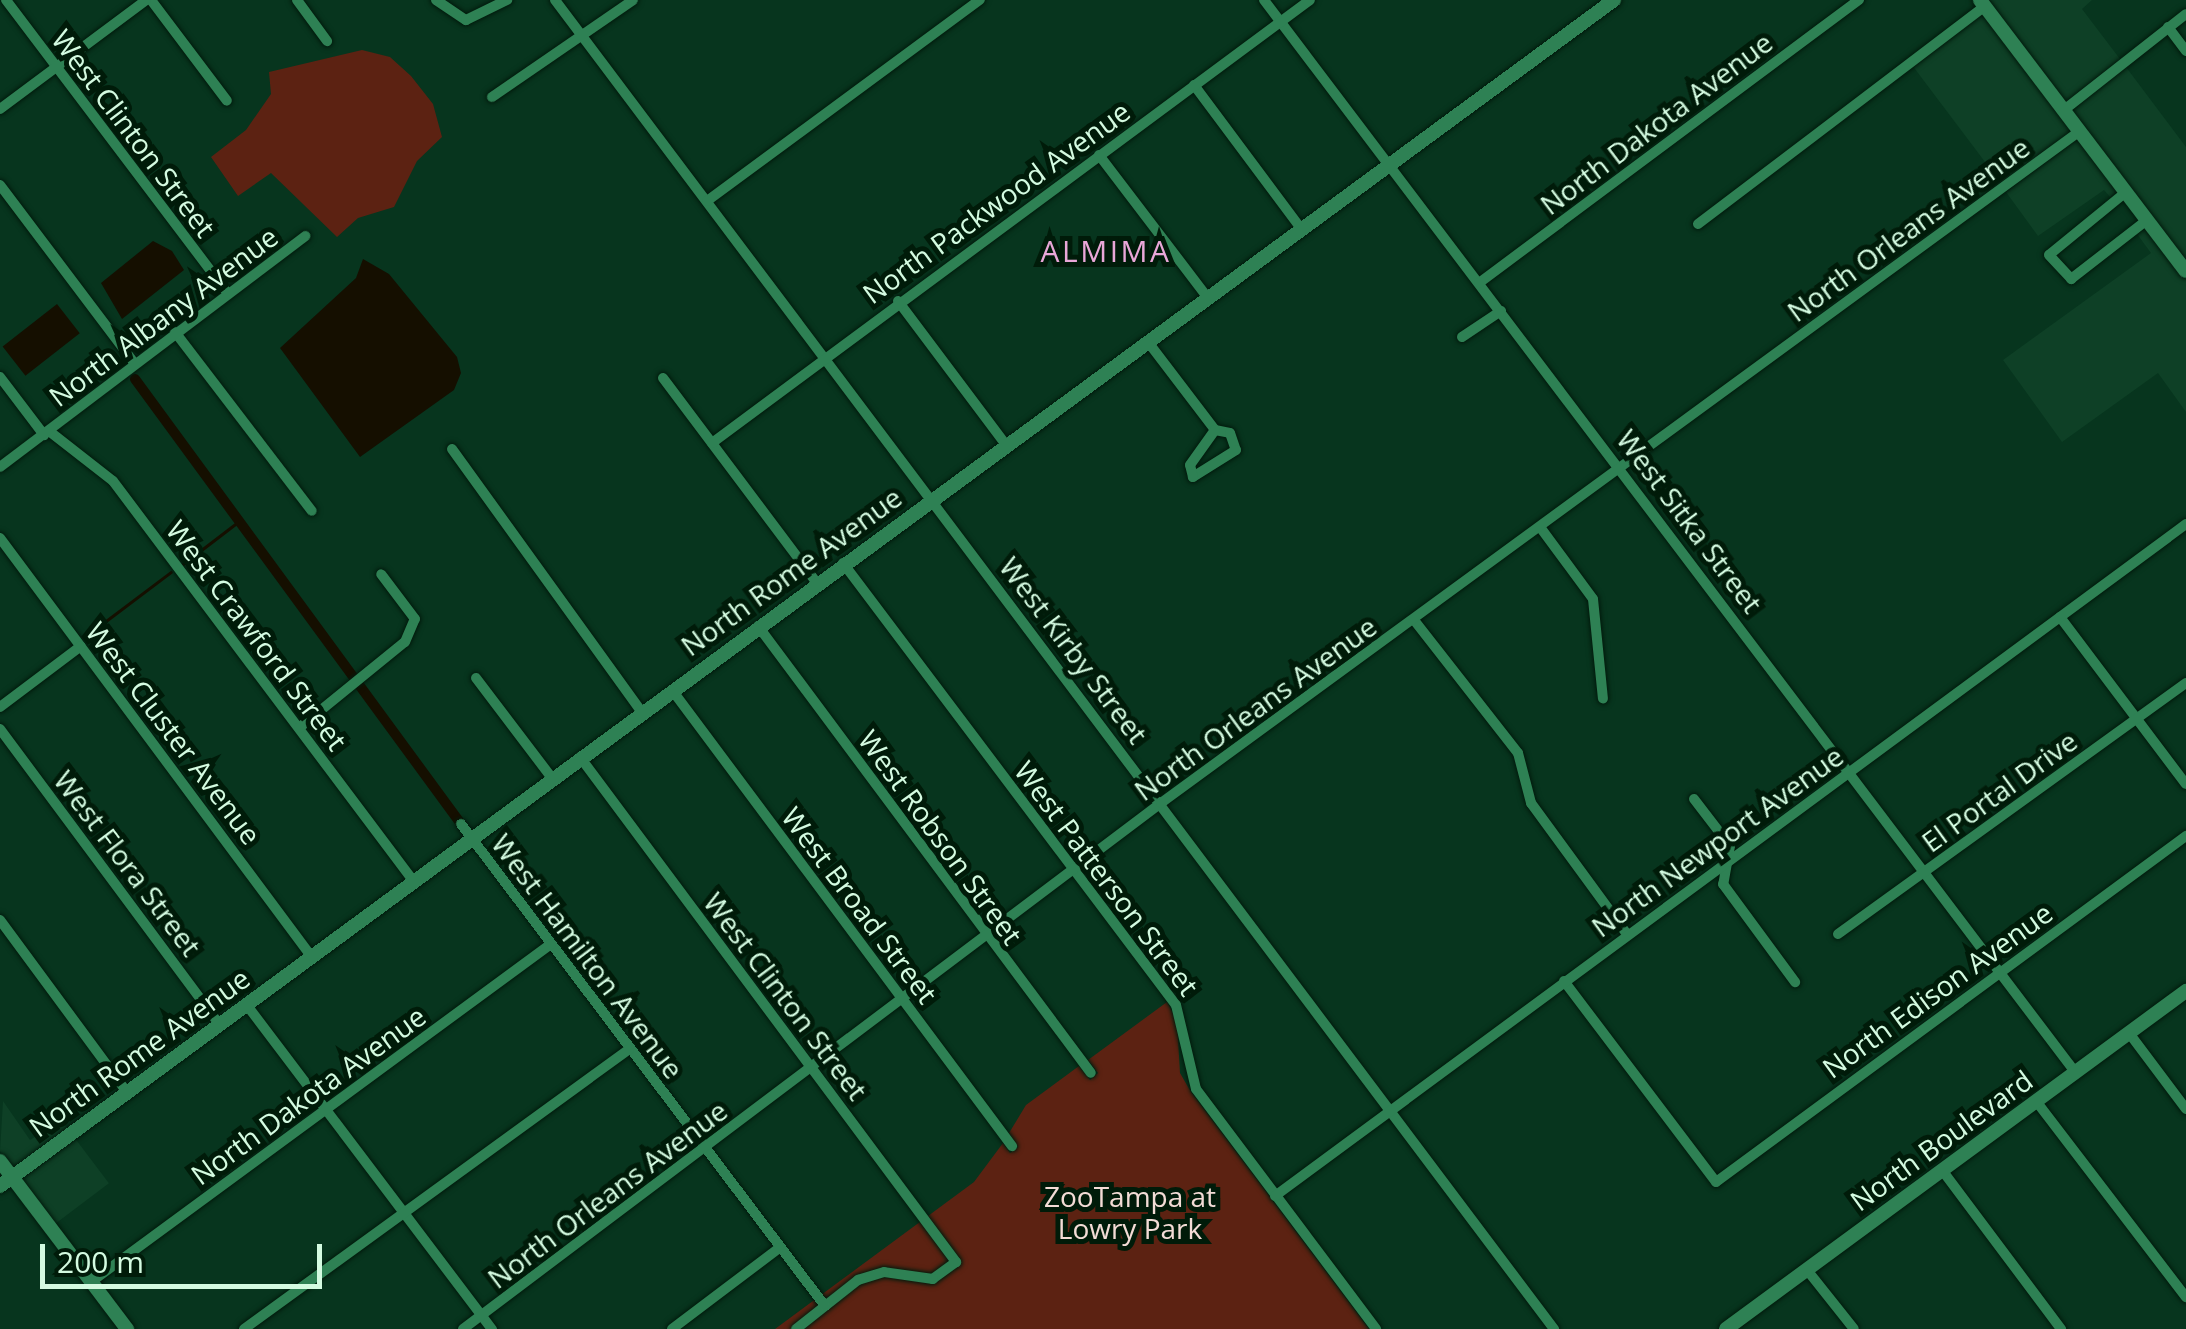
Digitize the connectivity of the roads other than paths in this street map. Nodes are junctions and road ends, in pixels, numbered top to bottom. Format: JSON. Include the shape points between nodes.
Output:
{"nodes":[{"id":1,"x":6,"y":0,"type":"edge"},
{"id":2,"x":148,"y":0,"type":"edge"},
{"id":3,"x":296,"y":0,"type":"edge"},
{"id":4,"x":436,"y":0,"type":"edge"},
{"id":5,"x":507,"y":0,"type":"edge"},
{"id":6,"x":555,"y":0,"type":"edge"},
{"id":7,"x":634,"y":0,"type":"edge"},
{"id":8,"x":980,"y":0,"type":"edge"},
{"id":9,"x":1264,"y":0,"type":"edge"},
{"id":10,"x":1310,"y":0,"type":"edge"},
{"id":11,"x":1614,"y":0,"type":"edge"},
{"id":12,"x":1859,"y":0,"type":"edge"},
{"id":13,"x":1982,"y":3,"type":"edge"},
{"id":14,"x":2186,"y":14,"type":"edge"},
{"id":15,"x":1280,"y":22,"type":"junction"},
{"id":16,"x":2168,"y":27,"type":"junction"},
{"id":17,"x":583,"y":36,"type":"junction"},
{"id":18,"x":327,"y":40,"type":"dead end"},
{"id":19,"x":2186,"y":51,"type":"edge"},
{"id":20,"x":56,"y":68,"type":"junction"},
{"id":21,"x":1194,"y":85,"type":"junction"},
{"id":22,"x":492,"y":97,"type":"dead end"},
{"id":23,"x":227,"y":101,"type":"dead end"},
{"id":24,"x":0,"y":109,"type":"edge"},
{"id":25,"x":2064,"y":110,"type":"junction"},
{"id":26,"x":2080,"y":131,"type":"junction"},
{"id":27,"x":1099,"y":155,"type":"junction"},
{"id":28,"x":1389,"y":166,"type":"junction"},
{"id":29,"x":0,"y":185,"type":"edge"},
{"id":30,"x":2126,"y":192,"type":"junction"},
{"id":31,"x":707,"y":201,"type":"junction"},
{"id":32,"x":2147,"y":220,"type":"junction"},
{"id":33,"x":1698,"y":224,"type":"dead end"},
{"id":34,"x":1302,"y":230,"type":"junction"},
{"id":35,"x":305,"y":236,"type":"dead end"},
{"id":36,"x":2186,"y":271,"type":"edge"},
{"id":37,"x":1479,"y":283,"type":"junction"},
{"id":38,"x":227,"y":292,"type":"junction"},
{"id":39,"x":1208,"y":298,"type":"junction"},
{"id":40,"x":898,"y":301,"type":"junction"},
{"id":41,"x":1500,"y":310,"type":"junction"},
{"id":42,"x":174,"y":332,"type":"junction"},
{"id":43,"x":1462,"y":338,"type":"dead end"},
{"id":44,"x":1148,"y":342,"type":"junction"},
{"id":45,"x":825,"y":355,"type":"junction"},
{"id":46,"x":134,"y":363,"type":"junction"},
{"id":47,"x":0,"y":378,"type":"edge"},
{"id":48,"x":663,"y":378,"type":"dead end"},
{"id":49,"x":1216,"y":430,"type":"junction"},
{"id":50,"x":46,"y":433,"type":"junction"},
{"id":51,"x":712,"y":444,"type":"junction"},
{"id":52,"x":1006,"y":444,"type":"junction"},
{"id":53,"x":452,"y":449,"type":"dead end"},
{"id":54,"x":0,"y":467,"type":"edge"},
{"id":55,"x":1621,"y":467,"type":"junction"},
{"id":56,"x":933,"y":498,"type":"junction"},
{"id":57,"x":312,"y":511,"type":"dead end"},
{"id":58,"x":2186,"y":524,"type":"edge"},
{"id":59,"x":1540,"y":527,"type":"junction"},
{"id":60,"x":0,"y":538,"type":"edge"},
{"id":61,"x":843,"y":563,"type":"junction"},
{"id":62,"x":381,"y":574,"type":"dead end"},
{"id":63,"x":818,"y":583,"type":"junction"},
{"id":64,"x":2060,"y":617,"type":"junction"},
{"id":65,"x":1414,"y":620,"type":"junction"},
{"id":66,"x":758,"y":626,"type":"junction"},
{"id":67,"x":81,"y":646,"type":"junction"},
{"id":68,"x":476,"y":678,"type":"dead end"},
{"id":69,"x":2186,"y":683,"type":"edge"},
{"id":70,"x":672,"y":690,"type":"junction"},
{"id":71,"x":1604,"y":699,"type":"dead end"},
{"id":72,"x":0,"y":707,"type":"edge"},
{"id":73,"x":642,"y":712,"type":"junction"},
{"id":74,"x":2137,"y":719,"type":"junction"},
{"id":75,"x":299,"y":728,"type":"junction"},
{"id":76,"x":0,"y":729,"type":"edge"},
{"id":77,"x":580,"y":757,"type":"junction"},
{"id":78,"x":1851,"y":770,"type":"junction"},
{"id":79,"x":552,"y":778,"type":"junction"},
{"id":80,"x":2186,"y":784,"type":"edge"},
{"id":81,"x":1694,"y":799,"type":"dead end"},
{"id":82,"x":1161,"y":803,"type":"junction"},
{"id":83,"x":461,"y":824,"type":"dead end"},
{"id":84,"x":2186,"y":836,"type":"edge"},
{"id":85,"x":472,"y":838,"type":"junction"},
{"id":86,"x":1730,"y":859,"type":"junction"},
{"id":87,"x":1925,"y":872,"type":"junction"},
{"id":88,"x":1076,"y":873,"type":"junction"},
{"id":89,"x":412,"y":881,"type":"junction"},
{"id":90,"x":0,"y":920,"type":"edge"},
{"id":91,"x":1628,"y":934,"type":"junction"},
{"id":92,"x":1838,"y":934,"type":"dead end"},
{"id":93,"x":14,"y":938,"type":"junction"},
{"id":94,"x":986,"y":938,"type":"junction"},
{"id":95,"x":551,"y":944,"type":"junction"},
{"id":96,"x":0,"y":948,"type":"edge"},
{"id":97,"x":311,"y":956,"type":"junction"},
{"id":98,"x":1999,"y":972,"type":"junction"},
{"id":99,"x":1564,"y":981,"type":"junction"},
{"id":100,"x":1794,"y":982,"type":"dead end"},
{"id":101,"x":2186,"y":991,"type":"edge"},
{"id":102,"x":902,"y":1000,"type":"junction"},
{"id":103,"x":246,"y":1004,"type":"junction"},
{"id":104,"x":220,"y":1024,"type":"junction"},
{"id":105,"x":2128,"y":1033,"type":"junction"},
{"id":106,"x":629,"y":1048,"type":"junction"},
{"id":107,"x":812,"y":1069,"type":"junction"},
{"id":108,"x":2075,"y":1072,"type":"junction"},
{"id":109,"x":1091,"y":1073,"type":"dead end"},
{"id":110,"x":126,"y":1092,"type":"junction"},
{"id":111,"x":2036,"y":1101,"type":"junction"},
{"id":112,"x":2186,"y":1109,"type":"edge"},
{"id":113,"x":326,"y":1110,"type":"junction"},
{"id":114,"x":1390,"y":1110,"type":"junction"},
{"id":115,"x":1012,"y":1146,"type":"dead end"},
{"id":116,"x":706,"y":1150,"type":"junction"},
{"id":117,"x":0,"y":1160,"type":"edge"},
{"id":118,"x":1942,"y":1170,"type":"junction"},
{"id":119,"x":6,"y":1181,"type":"edge"},
{"id":120,"x":1275,"y":1196,"type":"junction"},
{"id":121,"x":404,"y":1213,"type":"junction"},
{"id":122,"x":779,"y":1248,"type":"junction"},
{"id":123,"x":1807,"y":1270,"type":"junction"},
{"id":124,"x":92,"y":1282,"type":"junction"},
{"id":125,"x":2186,"y":1298,"type":"edge"},
{"id":126,"x":825,"y":1306,"type":"junction"},
{"id":127,"x":481,"y":1315,"type":"junction"},
{"id":128,"x":126,"y":1329,"type":"edge"},
{"id":129,"x":244,"y":1329,"type":"edge"},
{"id":130,"x":463,"y":1329,"type":"edge"},
{"id":131,"x":492,"y":1329,"type":"edge"},
{"id":132,"x":672,"y":1329,"type":"edge"},
{"id":133,"x":796,"y":1329,"type":"edge"},
{"id":134,"x":1376,"y":1329,"type":"edge"},
{"id":135,"x":1554,"y":1329,"type":"edge"},
{"id":136,"x":1726,"y":1329,"type":"edge"},
{"id":137,"x":1854,"y":1329,"type":"edge"},
{"id":138,"x":2061,"y":1329,"type":"edge"}],
"edges":[{"from":1,"to":20,"type":"street","name":"West Clinton Street"},
{"from":2,"to":20,"type":"street"},
{"from":2,"to":23,"type":"street"},
{"from":3,"to":18,"type":"street"},
{"from":4,"to":5,"type":"street","via":[[466,20]]},
{"from":6,"to":17,"type":"street","name":"West Kirby Street"},
{"from":7,"to":17,"type":"street"},
{"from":8,"to":31,"type":"street"},
{"from":9,"to":15,"type":"street","name":"West Sitka Street"},
{"from":10,"to":15,"type":"street","name":"North Packwood Avenue"},
{"from":11,"to":28,"type":"street","name":"North Rome Avenue"},
{"from":12,"to":37,"type":"street","name":"North Dakota Avenue"},
{"from":13,"to":25,"type":"street"},
{"from":13,"to":33,"type":"street"},
{"from":14,"to":16,"type":"street"},
{"from":15,"to":21,"type":"street","name":"North Packwood Avenue"},
{"from":15,"to":28,"type":"street","name":"West Sitka Street"},
{"from":16,"to":19,"type":"street"},
{"from":16,"to":25,"type":"street"},
{"from":17,"to":22,"type":"street"},
{"from":17,"to":31,"type":"street","name":"West Kirby Street"},
{"from":20,"to":24,"type":"street"},
{"from":20,"to":38,"type":"street","name":"West Clinton Street"},
{"from":21,"to":27,"type":"street","name":"North Packwood Avenue"},
{"from":21,"to":34,"type":"street"},
{"from":25,"to":26,"type":"street"},
{"from":26,"to":30,"type":"street"},
{"from":26,"to":55,"type":"street","name":"North Orleans Avenue"},
{"from":27,"to":39,"type":"street"},
{"from":27,"to":40,"type":"street","name":"North Packwood Avenue"},
{"from":28,"to":34,"type":"street","name":"North Rome Avenue"},
{"from":28,"to":37,"type":"street","name":"West Sitka Street"},
{"from":29,"to":46,"type":"street"},
{"from":30,"to":32,"type":"street"},
{"from":30,"to":32,"type":"street","via":[[2049,255],[2072,279]]},
{"from":31,"to":45,"type":"street","name":"West Kirby Street"},
{"from":32,"to":36,"type":"street"},
{"from":34,"to":39,"type":"street","name":"North Rome Avenue"},
{"from":35,"to":38,"type":"street","name":"North Albany Avenue"},
{"from":37,"to":41,"type":"street","name":"West Sitka Street"},
{"from":38,"to":42,"type":"street","name":"North Albany Avenue"},
{"from":39,"to":44,"type":"street","name":"North Rome Avenue"},
{"from":40,"to":45,"type":"street","name":"North Packwood Avenue"},
{"from":40,"to":52,"type":"street"},
{"from":41,"to":43,"type":"street"},
{"from":41,"to":55,"type":"street","name":"West Sitka Street"},
{"from":42,"to":46,"type":"street","name":"North Albany Avenue"},
{"from":42,"to":57,"type":"street"},
{"from":44,"to":49,"type":"street"},
{"from":44,"to":52,"type":"street","name":"North Rome Avenue"},
{"from":45,"to":51,"type":"street","name":"North Packwood Avenue"},
{"from":45,"to":56,"type":"street","name":"West Kirby Street"},
{"from":46,"to":50,"type":"street","name":"North Albany Avenue"},
{"from":47,"to":50,"type":"street","name":"West Crawford Street"},
{"from":48,"to":51,"type":"street"},
{"from":49,"to":49,"type":"street","via":[[1230,433],[1236,450],[1193,477],[1190,464]]},
{"from":50,"to":54,"type":"street","name":"North Albany Avenue"},
{"from":50,"to":75,"type":"street","name":"West Crawford Street","via":[[114,481]]},
{"from":51,"to":63,"type":"street"},
{"from":52,"to":56,"type":"street","name":"North Rome Avenue"},
{"from":53,"to":73,"type":"street"},
{"from":55,"to":59,"type":"street","name":"North Orleans Avenue"},
{"from":55,"to":78,"type":"street","name":"West Sitka Street"},
{"from":56,"to":61,"type":"street","name":"North Rome Avenue"},
{"from":56,"to":82,"type":"street","name":"West Kirby Street"},
{"from":58,"to":64,"type":"street","name":"North Newport Avenue"},
{"from":59,"to":65,"type":"street","name":"North Orleans Avenue"},
{"from":59,"to":71,"type":"street","via":[[1593,599]]},
{"from":60,"to":67,"type":"street","name":"West Cluster Avenue"},
{"from":61,"to":63,"type":"street","name":"North Rome Avenue"},
{"from":61,"to":88,"type":"street","name":"West Patterson Street"},
{"from":62,"to":75,"type":"street","via":[[414,619],[405,642]]},
{"from":63,"to":66,"type":"street","name":"North Rome Avenue"},
{"from":64,"to":74,"type":"street"},
{"from":64,"to":78,"type":"street","name":"North Newport Avenue"},
{"from":65,"to":82,"type":"street","name":"North Orleans Avenue"},
{"from":65,"to":91,"type":"street","via":[[1518,752],[1531,802]]},
{"from":66,"to":70,"type":"street","name":"North Rome Avenue"},
{"from":66,"to":94,"type":"street","name":"West Robson Street"},
{"from":67,"to":72,"type":"street"},
{"from":67,"to":97,"type":"street","name":"West Cluster Avenue"},
{"from":68,"to":79,"type":"street"},
{"from":69,"to":74,"type":"street","name":"El Portal Drive"},
{"from":70,"to":73,"type":"street","name":"North Rome Avenue"},
{"from":70,"to":102,"type":"street","name":"West Broad Street"},
{"from":73,"to":77,"type":"street","name":"North Rome Avenue"},
{"from":74,"to":80,"type":"street"},
{"from":74,"to":87,"type":"street","name":"El Portal Drive"},
{"from":75,"to":89,"type":"street","name":"West Crawford Street"},
{"from":76,"to":104,"type":"street","name":"West Flora Street"},
{"from":77,"to":79,"type":"street","name":"North Rome Avenue"},
{"from":77,"to":107,"type":"street","name":"West Clinton Street"},
{"from":78,"to":86,"type":"street","name":"North Newport Avenue"},
{"from":78,"to":87,"type":"street","name":"West Sitka Street"},
{"from":79,"to":85,"type":"street","name":"North Rome Avenue"},
{"from":81,"to":86,"type":"street","via":[[1730,846]]},
{"from":82,"to":88,"type":"street","name":"North Orleans Avenue"},
{"from":82,"to":114,"type":"street","name":"West Kirby Street"},
{"from":83,"to":85,"type":"street","name":"West Hamilton Avenue"},
{"from":84,"to":98,"type":"street","name":"North Edison Avenue"},
{"from":85,"to":89,"type":"street","name":"North Rome Avenue"},
{"from":85,"to":95,"type":"street","name":"West Hamilton Avenue"},
{"from":86,"to":91,"type":"street","name":"North Newport Avenue"},
{"from":86,"to":100,"type":"street","via":[[1722,884]]},
{"from":87,"to":92,"type":"street","name":"El Portal Drive"},
{"from":87,"to":98,"type":"street","name":"West Sitka Street"},
{"from":88,"to":94,"type":"street","name":"North Orleans Avenue"},
{"from":88,"to":120,"type":"street","name":"West Patterson Street","via":[[1176,1004],[1196,1088]]},
{"from":89,"to":97,"type":"street","name":"North Rome Avenue"},
{"from":90,"to":93,"type":"street"},
{"from":91,"to":99,"type":"street","name":"North Newport Avenue"},
{"from":93,"to":96,"type":"street"},
{"from":93,"to":110,"type":"street"},
{"from":94,"to":102,"type":"street","name":"North Orleans Avenue"},
{"from":94,"to":109,"type":"street","name":"West Robson Street"},
{"from":95,"to":106,"type":"street","name":"West Hamilton Avenue"},
{"from":95,"to":113,"type":"street","name":"North Dakota Avenue"},
{"from":97,"to":103,"type":"street","name":"North Rome Avenue"},
{"from":98,"to":99,"type":"street","name":"North Edison Avenue","via":[[1716,1182]]},
{"from":98,"to":108,"type":"street","name":"West Sitka Street"},
{"from":99,"to":114,"type":"street","name":"North Newport Avenue"},
{"from":101,"to":105,"type":"street","name":"North Boulevard"},
{"from":102,"to":107,"type":"street","name":"North Orleans Avenue"},
{"from":102,"to":115,"type":"street","name":"West Broad Street"},
{"from":103,"to":104,"type":"street","name":"North Rome Avenue"},
{"from":103,"to":113,"type":"street"},
{"from":104,"to":110,"type":"street","name":"North Rome Avenue"},
{"from":105,"to":108,"type":"street","name":"North Boulevard"},
{"from":105,"to":112,"type":"street"},
{"from":106,"to":116,"type":"street","name":"West Hamilton Avenue"},
{"from":106,"to":121,"type":"street"},
{"from":107,"to":116,"type":"street","name":"North Orleans Avenue"},
{"from":107,"to":126,"type":"street","name":"West Clinton Street","via":[[956,1262],[933,1279],[884,1272],[858,1280]]},
{"from":108,"to":111,"type":"street","name":"North Boulevard"},
{"from":110,"to":119,"type":"street","name":"North Rome Avenue"},
{"from":111,"to":118,"type":"street","name":"North Boulevard"},
{"from":111,"to":125,"type":"street"},
{"from":113,"to":121,"type":"street"},
{"from":113,"to":124,"type":"street","name":"North Dakota Avenue"},
{"from":114,"to":120,"type":"street","name":"North Newport Avenue"},
{"from":114,"to":135,"type":"street","name":"West Kirby Street"},
{"from":116,"to":122,"type":"street","name":"West Hamilton Avenue"},
{"from":116,"to":127,"type":"street","name":"North Orleans Avenue"},
{"from":117,"to":119,"type":"street"},
{"from":118,"to":123,"type":"street","name":"North Boulevard"},
{"from":118,"to":138,"type":"street"},
{"from":119,"to":124,"type":"street"},
{"from":120,"to":134,"type":"street","name":"West Patterson Street"},
{"from":121,"to":127,"type":"street"},
{"from":121,"to":129,"type":"street"},
{"from":122,"to":126,"type":"street","name":"West Hamilton Avenue"},
{"from":122,"to":132,"type":"street"},
{"from":123,"to":136,"type":"street","name":"North Boulevard"},
{"from":123,"to":137,"type":"street"},
{"from":124,"to":128,"type":"street"},
{"from":126,"to":133,"type":"street"},
{"from":127,"to":130,"type":"street","name":"North Orleans Avenue"},
{"from":127,"to":131,"type":"street"}]}
